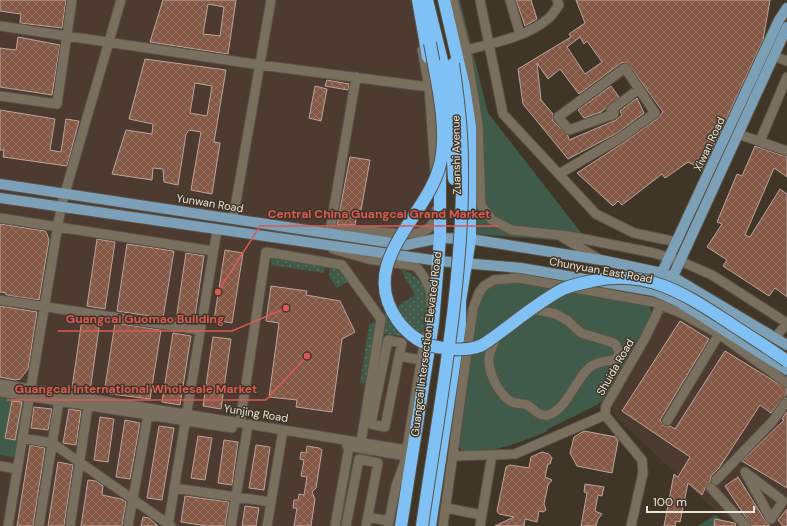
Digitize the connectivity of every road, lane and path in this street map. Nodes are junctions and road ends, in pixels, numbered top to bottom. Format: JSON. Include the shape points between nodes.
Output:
{"nodes":[{"id":1,"x":72,"y":0,"type":"edge"},
{"id":2,"x":121,"y":0,"type":"edge"},
{"id":3,"x":271,"y":0,"type":"edge"},
{"id":4,"x":413,"y":0,"type":"edge"},
{"id":5,"x":418,"y":0,"type":"edge"},
{"id":6,"x":426,"y":0,"type":"edge"},
{"id":7,"x":438,"y":0,"type":"edge"},
{"id":8,"x":444,"y":0,"type":"edge"},
{"id":9,"x":453,"y":0,"type":"edge"},
{"id":10,"x":480,"y":0,"type":"edge"},
{"id":11,"x":510,"y":0,"type":"edge"},
{"id":12,"x":557,"y":0,"type":"edge"},
{"id":13,"x":787,"y":8,"type":"edge"},
{"id":14,"x":0,"y":26,"type":"edge"},
{"id":15,"x":787,"y":27,"type":"edge"},
{"id":16,"x":520,"y":34,"type":"junction"},
{"id":17,"x":67,"y":36,"type":"junction"},
{"id":18,"x":109,"y":42,"type":"junction"},
{"id":19,"x":489,"y":44,"type":"junction"},
{"id":20,"x":466,"y":50,"type":"junction"},
{"id":21,"x":774,"y":56,"type":"junction"},
{"id":22,"x":787,"y":61,"type":"edge"},
{"id":23,"x":448,"y":64,"type":"junction"},
{"id":24,"x":260,"y":65,"type":"junction"},
{"id":25,"x":356,"y":77,"type":"junction"},
{"id":26,"x":787,"y":77,"type":"edge"},
{"id":27,"x":429,"y":87,"type":"junction"},
{"id":28,"x":639,"y":89,"type":"junction"},
{"id":29,"x":0,"y":96,"type":"edge"},
{"id":30,"x":436,"y":102,"type":"junction"},
{"id":31,"x":470,"y":127,"type":"junction"},
{"id":32,"x":738,"y":134,"type":"junction"},
{"id":33,"x":760,"y":141,"type":"junction"},
{"id":34,"x":787,"y":151,"type":"edge"},
{"id":35,"x":435,"y":156,"type":"junction"},
{"id":36,"x":480,"y":162,"type":"junction"},
{"id":37,"x":559,"y":174,"type":"junction"},
{"id":38,"x":0,"y":184,"type":"edge"},
{"id":39,"x":66,"y":194,"type":"junction"},
{"id":40,"x":0,"y":198,"type":"edge"},
{"id":41,"x":61,"y":208,"type":"junction"},
{"id":42,"x":0,"y":218,"type":"edge"},
{"id":43,"x":233,"y":219,"type":"junction"},
{"id":44,"x":58,"y":226,"type":"junction"},
{"id":45,"x":217,"y":230,"type":"junction"},
{"id":46,"x":330,"y":231,"type":"junction"},
{"id":47,"x":315,"y":232,"type":"junction"},
{"id":48,"x":558,"y":235,"type":"junction"},
{"id":49,"x":440,"y":238,"type":"junction"},
{"id":50,"x":470,"y":240,"type":"junction"},
{"id":51,"x":678,"y":242,"type":"junction"},
{"id":52,"x":312,"y":244,"type":"junction"},
{"id":53,"x":213,"y":251,"type":"junction"},
{"id":54,"x":601,"y":260,"type":"junction"},
{"id":55,"x":675,"y":260,"type":"junction"},
{"id":56,"x":439,"y":261,"type":"junction"},
{"id":57,"x":467,"y":264,"type":"junction"},
{"id":58,"x":662,"y":273,"type":"junction"},
{"id":59,"x":672,"y":277,"type":"junction"},
{"id":60,"x":654,"y":291,"type":"junction"},
{"id":61,"x":664,"y":296,"type":"junction"},
{"id":62,"x":0,"y":300,"type":"edge"},
{"id":63,"x":661,"y":305,"type":"junction"},
{"id":64,"x":44,"y":306,"type":"junction"},
{"id":65,"x":473,"y":309,"type":"junction"},
{"id":66,"x":530,"y":310,"type":"dead end"},
{"id":67,"x":787,"y":323,"type":"edge"},
{"id":68,"x":200,"y":330,"type":"junction"},
{"id":69,"x":720,"y":331,"type":"junction"},
{"id":70,"x":498,"y":334,"type":"dead end"},
{"id":71,"x":775,"y":338,"type":"junction"},
{"id":72,"x":458,"y":339,"type":"junction"},
{"id":73,"x":787,"y":345,"type":"edge"},
{"id":74,"x":399,"y":356,"type":"junction"},
{"id":75,"x":765,"y":356,"type":"junction"},
{"id":76,"x":421,"y":360,"type":"junction"},
{"id":77,"x":787,"y":361,"type":"edge"},
{"id":78,"x":760,"y":365,"type":"junction"},
{"id":79,"x":787,"y":370,"type":"edge"},
{"id":80,"x":787,"y":383,"type":"edge"},
{"id":81,"x":0,"y":384,"type":"edge"},
{"id":82,"x":0,"y":392,"type":"edge"},
{"id":83,"x":30,"y":393,"type":"junction"},
{"id":84,"x":449,"y":398,"type":"junction"},
{"id":85,"x":59,"y":401,"type":"junction"},
{"id":86,"x":787,"y":401,"type":"edge"},
{"id":87,"x":88,"y":406,"type":"junction"},
{"id":88,"x":148,"y":415,"type":"junction"},
{"id":89,"x":605,"y":415,"type":"junction"},
{"id":90,"x":186,"y":417,"type":"junction"},
{"id":91,"x":667,"y":421,"type":"dead end"},
{"id":92,"x":240,"y":423,"type":"junction"},
{"id":93,"x":247,"y":431,"type":"junction"},
{"id":94,"x":282,"y":436,"type":"junction"},
{"id":95,"x":457,"y":436,"type":"junction"},
{"id":96,"x":22,"y":438,"type":"junction"},
{"id":97,"x":361,"y":442,"type":"junction"},
{"id":98,"x":52,"y":443,"type":"junction"},
{"id":99,"x":349,"y":446,"type":"junction"},
{"id":100,"x":408,"y":455,"type":"junction"},
{"id":101,"x":492,"y":455,"type":"junction"},
{"id":102,"x":454,"y":456,"type":"junction"},
{"id":103,"x":80,"y":462,"type":"junction"},
{"id":104,"x":0,"y":466,"type":"edge"},
{"id":105,"x":17,"y":469,"type":"junction"},
{"id":106,"x":174,"y":488,"type":"junction"},
{"id":107,"x":236,"y":498,"type":"junction"},
{"id":108,"x":133,"y":499,"type":"junction"},
{"id":109,"x":786,"y":500,"type":"edge"},
{"id":110,"x":271,"y":502,"type":"junction"},
{"id":111,"x":446,"y":508,"type":"junction"},
{"id":112,"x":482,"y":515,"type":"junction"},
{"id":113,"x":367,"y":521,"type":"edge"},
{"id":114,"x":389,"y":523,"type":"edge"},
{"id":115,"x":169,"y":525,"type":"edge"},
{"id":116,"x":8,"y":526,"type":"edge"},
{"id":117,"x":39,"y":526,"type":"edge"},
{"id":118,"x":70,"y":526,"type":"edge"},
{"id":119,"x":128,"y":526,"type":"edge"},
{"id":120,"x":232,"y":526,"type":"edge"},
{"id":121,"x":267,"y":526,"type":"edge"},
{"id":122,"x":335,"y":526,"type":"edge"},
{"id":123,"x":346,"y":526,"type":"edge"},
{"id":124,"x":401,"y":526,"type":"edge"},
{"id":125,"x":415,"y":526,"type":"edge"},
{"id":126,"x":422,"y":526,"type":"edge"},
{"id":127,"x":430,"y":526,"type":"edge"},
{"id":128,"x":443,"y":526,"type":"edge"},
{"id":129,"x":480,"y":526,"type":"edge"},
{"id":130,"x":631,"y":526,"type":"edge"},
{"id":131,"x":746,"y":526,"type":"edge"}],
"edges":[{"from":1,"to":17,"type":"street"},
{"from":2,"to":18,"type":"street"},
{"from":3,"to":24,"type":"street"},
{"from":4,"to":27,"type":"street"},
{"from":5,"to":30,"type":"highway","name":"Zuanshi Avenue"},
{"from":6,"to":23,"type":"highway","name":"Guangcai Intersection Elevated Road"},
{"from":6,"to":77,"type":"highway","bridge":true,"via":[[430,43],[441,106],[442,159],[430,191],[393,247],[385,276],[386,294],[391,310],[412,336],[427,345],[472,348],[484,344],[565,288],[618,276],[652,281],[673,289]]},
{"from":7,"to":23,"type":"highway","name":"Guangcai Intersection Elevated Road"},
{"from":8,"to":31,"type":"highway","name":"Zuanshi Avenue","via":[[464,87]]},
{"from":9,"to":20,"type":"street"},
{"from":10,"to":19,"type":"street"},
{"from":11,"to":16,"type":"street"},
{"from":12,"to":16,"type":"street","via":[[558,5],[550,17]]},
{"from":13,"to":51,"type":"main road","name":"Xiwan Road","via":[[779,20]]},
{"from":14,"to":17,"type":"street"},
{"from":15,"to":21,"type":"main road","name":"Xiwan Road"},
{"from":16,"to":19,"type":"street","via":[[508,40]]},
{"from":17,"to":18,"type":"street"},
{"from":17,"to":29,"type":"street","via":[[57,104]]},
{"from":18,"to":24,"type":"street"},
{"from":18,"to":39,"type":"street"},
{"from":19,"to":20,"type":"street"},
{"from":19,"to":37,"type":"street","via":[[503,114]]},
{"from":20,"to":36,"type":"street","via":[[478,123]]},
{"from":21,"to":22,"type":"street"},
{"from":21,"to":32,"type":"main road","name":"Xiwan Road"},
{"from":23,"to":125,"type":"highway","name":"Guangcai Intersection Elevated Road","bridge":true,"via":[[454,163],[451,259]]},
{"from":23,"to":126,"type":"highway","name":"Guangcai Intersection Elevated Road","bridge":true,"via":[[459,107],[462,163],[459,257]]},
{"from":24,"to":25,"type":"street"},
{"from":24,"to":43,"type":"street"},
{"from":25,"to":27,"type":"street"},
{"from":25,"to":46,"type":"street"},
{"from":26,"to":33,"type":"street"},
{"from":27,"to":35,"type":"street"},
{"from":28,"to":28,"type":"street","via":[[625,68],[558,117],[569,130],[614,114],[610,110]]},
{"from":28,"to":37,"type":"street","via":[[655,113],[620,138]]},
{"from":30,"to":35,"type":"street"},
{"from":30,"to":49,"type":"highway","name":"Zuanshi Avenue","via":[[440,132]]},
{"from":31,"to":36,"type":"street"},
{"from":31,"to":50,"type":"highway","name":"Zuanshi Avenue"},
{"from":32,"to":33,"type":"street"},
{"from":32,"to":55,"type":"main road","name":"Xiwan Road"},
{"from":33,"to":34,"type":"street"},
{"from":35,"to":46,"type":"street","via":[[436,217],[432,226],[422,233],[406,235],[372,231]]},
{"from":36,"to":48,"type":"street","via":[[481,205],[492,220],[512,230]]},
{"from":37,"to":51,"type":"street","via":[[596,214],[634,233]]},
{"from":38,"to":39,"type":"main road","name":"Yunwan Road"},
{"from":39,"to":41,"type":"street"},
{"from":39,"to":43,"type":"main road","name":"Yunwan Road"},
{"from":40,"to":41,"type":"main road"},
{"from":41,"to":44,"type":"street"},
{"from":41,"to":45,"type":"main road"},
{"from":42,"to":44,"type":"street"},
{"from":43,"to":47,"type":"main road","name":"Yunwan Road"},
{"from":44,"to":53,"type":"street"},
{"from":44,"to":64,"type":"street"},
{"from":45,"to":52,"type":"main road"},
{"from":45,"to":53,"type":"street"},
{"from":46,"to":47,"type":"street"},
{"from":47,"to":49,"type":"main road","name":"Yunwan Road","via":[[406,245]]},
{"from":48,"to":54,"type":"street"},
{"from":48,"to":55,"type":"street","via":[[646,251]]},
{"from":49,"to":50,"type":"main road","name":"Chunyuan East Road"},
{"from":49,"to":56,"type":"highway","name":"Zuanshi Avenue"},
{"from":50,"to":54,"type":"main road","name":"Chunyuan East Road"},
{"from":50,"to":57,"type":"highway","name":"Zuanshi Avenue"},
{"from":51,"to":55,"type":"main road","name":"Xiwan Road"},
{"from":52,"to":56,"type":"main road"},
{"from":52,"to":76,"type":"street","via":[[368,259],[415,266],[421,271],[432,300]]},
{"from":53,"to":68,"type":"street"},
{"from":54,"to":58,"type":"main road","name":"Chunyuan East Road"},
{"from":55,"to":58,"type":"main road","name":"Xiwan Road"},
{"from":55,"to":59,"type":"main road","name":"Xiwan Road"},
{"from":55,"to":67,"type":"street","via":[[712,275]]},
{"from":56,"to":57,"type":"main road","name":"Chunyuan East Road"},
{"from":56,"to":100,"type":"highway","name":"Zuanshi Avenue","via":[[433,323]]},
{"from":57,"to":60,"type":"main road","name":"Chunyuan East Road","via":[[521,268]]},
{"from":57,"to":72,"type":"highway","name":"Zuanshi Avenue","via":[[460,301]]},
{"from":58,"to":59,"type":"main road","name":"Chunyuan East Road"},
{"from":58,"to":60,"type":"main road","name":"Xiwan Road"},
{"from":59,"to":61,"type":"main road","name":"Xiwan Road"},
{"from":59,"to":71,"type":"main road","name":"Chunyuan East Road"},
{"from":60,"to":61,"type":"main road","name":"Chunyuan East Road"},
{"from":61,"to":69,"type":"main road","name":"Chunyuan East Road","via":[[679,302]]},
{"from":62,"to":64,"type":"street"},
{"from":63,"to":65,"type":"street","via":[[518,278],[494,280],[484,286]]},
{"from":63,"to":69,"type":"street"},
{"from":63,"to":89,"type":"street","name":"Shuida Road","via":[[606,406]]},
{"from":64,"to":68,"type":"street"},
{"from":64,"to":83,"type":"street"},
{"from":65,"to":72,"type":"street"},
{"from":65,"to":95,"type":"street"},
{"from":66,"to":70,"type":"street","via":[[556,314],[582,333],[614,342],[619,353],[616,359],[600,362],[589,368],[558,410],[547,415],[539,414],[527,405],[511,401],[492,378],[489,363]]},
{"from":67,"to":71,"type":"street"},
{"from":68,"to":90,"type":"street"},
{"from":69,"to":75,"type":"main road","name":"Chunyuan East Road"},
{"from":69,"to":78,"type":"street"},
{"from":69,"to":91,"type":"street"},
{"from":71,"to":73,"type":"main road","name":"Chunyuan East Road"},
{"from":72,"to":84,"type":"highway","name":"Zuanshi Avenue"},
{"from":74,"to":74,"type":"street","via":[[386,426],[372,424],[388,340],[402,343]]},
{"from":74,"to":76,"type":"street"},
{"from":75,"to":78,"type":"street"},
{"from":75,"to":79,"type":"main road","name":"Chunyuan East Road"},
{"from":76,"to":100,"type":"street"},
{"from":78,"to":80,"type":"street"},
{"from":81,"to":83,"type":"street","name":"Yunjing Road"},
{"from":82,"to":83,"type":"street","name":"Yunjing Road"},
{"from":83,"to":85,"type":"street","name":"Yunjing Road"},
{"from":83,"to":90,"type":"street","name":"Yunjing Road"},
{"from":83,"to":96,"type":"street"},
{"from":84,"to":95,"type":"street"},
{"from":84,"to":127,"type":"highway","name":"Zuanshi Avenue"},
{"from":85,"to":87,"type":"street","name":"Yunjing Road"},
{"from":85,"to":98,"type":"street"},
{"from":86,"to":131,"type":"street","via":[[772,422],[713,484]]},
{"from":87,"to":88,"type":"street","name":"Yunjing Road"},
{"from":87,"to":103,"type":"street"},
{"from":88,"to":90,"type":"street","name":"Yunjing Road"},
{"from":88,"to":108,"type":"street"},
{"from":89,"to":101,"type":"street","via":[[514,454]]},
{"from":89,"to":130,"type":"street","via":[[642,460],[643,473]]},
{"from":90,"to":92,"type":"street","name":"Yunjing Road"},
{"from":90,"to":93,"type":"street","name":"Yunjing Road"},
{"from":90,"to":106,"type":"street"},
{"from":92,"to":97,"type":"street","name":"Yunjing Road"},
{"from":92,"to":97,"type":"street","via":[[266,252],[342,265],[381,319]]},
{"from":93,"to":94,"type":"street","name":"Yunjing Road"},
{"from":93,"to":107,"type":"street"},
{"from":94,"to":99,"type":"street","name":"Yunjing Road"},
{"from":94,"to":110,"type":"street"},
{"from":95,"to":102,"type":"street"},
{"from":96,"to":98,"type":"street"},
{"from":96,"to":105,"type":"street"},
{"from":97,"to":100,"type":"street","name":"Yunjing Road"},
{"from":98,"to":103,"type":"street"},
{"from":98,"to":117,"type":"street"},
{"from":99,"to":100,"type":"street","name":"Yunjing Road"},
{"from":99,"to":122,"type":"street"},
{"from":100,"to":114,"type":"street","via":[[396,486]]},
{"from":100,"to":124,"type":"highway","name":"Zuanshi Avenue"},
{"from":101,"to":102,"type":"street"},
{"from":101,"to":112,"type":"street"},
{"from":102,"to":111,"type":"street"},
{"from":103,"to":108,"type":"street"},
{"from":103,"to":118,"type":"street"},
{"from":104,"to":105,"type":"street"},
{"from":105,"to":116,"type":"street"},
{"from":106,"to":107,"type":"street"},
{"from":106,"to":115,"type":"street"},
{"from":107,"to":110,"type":"street"},
{"from":107,"to":120,"type":"street"},
{"from":108,"to":115,"type":"street"},
{"from":108,"to":119,"type":"street"},
{"from":109,"to":109,"type":"street","via":[[764,487],[745,472],[771,519]]},
{"from":110,"to":121,"type":"street"},
{"from":111,"to":112,"type":"street"},
{"from":111,"to":128,"type":"street"},
{"from":112,"to":129,"type":"street"},
{"from":113,"to":114,"type":"street"},
{"from":113,"to":123,"type":"street","via":[[378,462],[359,459]]}]}
